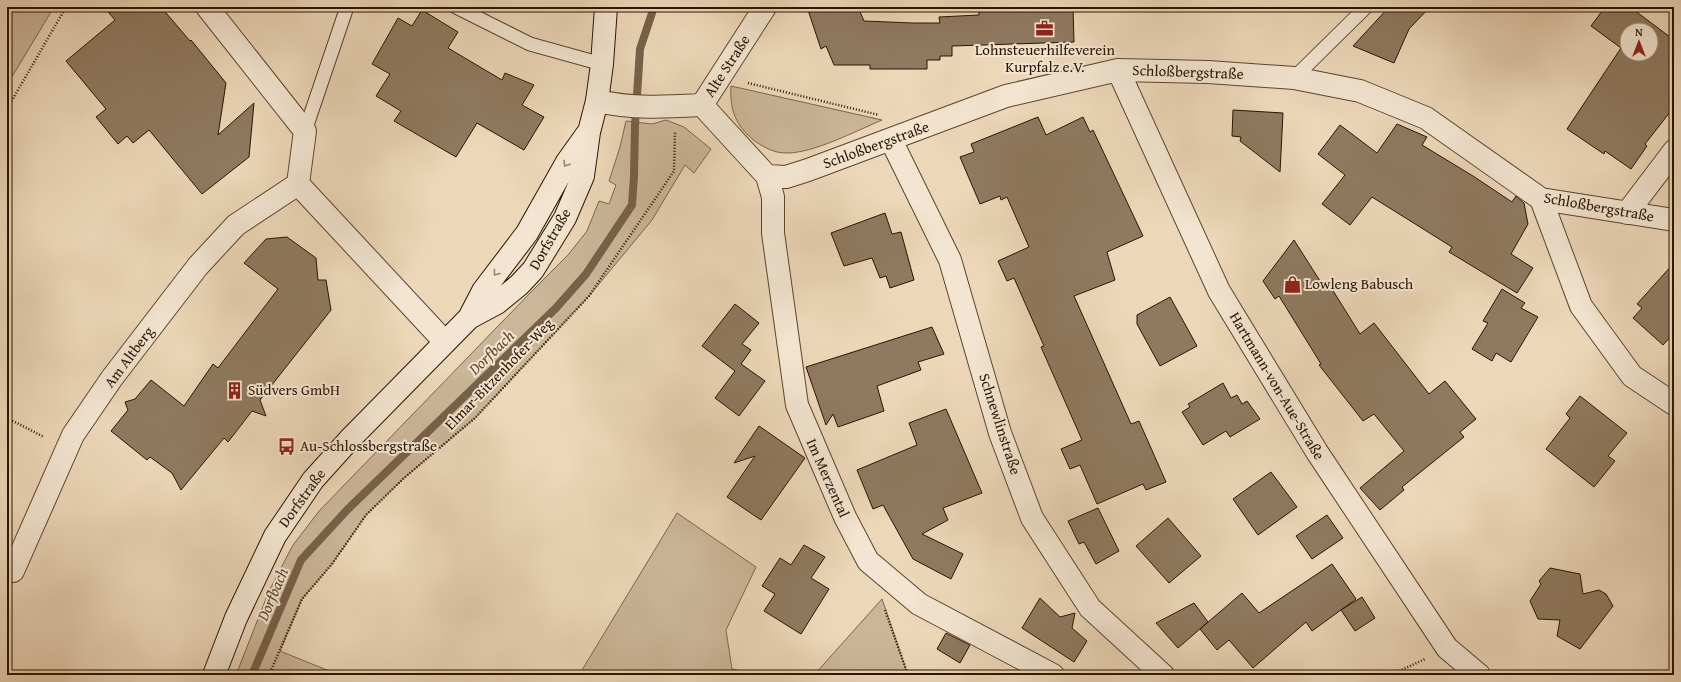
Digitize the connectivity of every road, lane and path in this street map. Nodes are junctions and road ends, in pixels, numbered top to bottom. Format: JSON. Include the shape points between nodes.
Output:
{"nodes":[{"id":1,"x":66,"y":7,"type":"edge"},
{"id":2,"x":207,"y":7,"type":"edge"},
{"id":3,"x":347,"y":7,"type":"edge"},
{"id":4,"x":456,"y":7,"type":"edge"},
{"id":5,"x":606,"y":7,"type":"edge"},
{"id":6,"x":765,"y":7,"type":"edge"},
{"id":7,"x":1366,"y":7,"type":"edge"},
{"id":8,"x":602,"y":64,"type":"junction"},
{"id":9,"x":1118,"y":70,"type":"junction"},
{"id":10,"x":720,"y":76,"type":"junction"},
{"id":11,"x":1294,"y":78,"type":"junction"},
{"id":12,"x":606,"y":103,"type":"junction"},
{"id":13,"x":702,"y":105,"type":"junction"},
{"id":14,"x":677,"y":106,"type":"junction"},
{"id":15,"x":7,"y":109,"type":"edge"},
{"id":16,"x":305,"y":131,"type":"junction"},
{"id":17,"x":914,"y":131,"type":"junction"},
{"id":18,"x":891,"y":140,"type":"junction"},
{"id":19,"x":1674,"y":151,"type":"edge"},
{"id":20,"x":767,"y":176,"type":"junction"},
{"id":21,"x":298,"y":184,"type":"junction"},
{"id":22,"x":1541,"y":199,"type":"junction"},
{"id":23,"x":1627,"y":213,"type":"junction"},
{"id":24,"x":1674,"y":220,"type":"edge"},
{"id":25,"x":444,"y":341,"type":"junction"},
{"id":26,"x":1674,"y":404,"type":"edge"},
{"id":27,"x":7,"y":418,"type":"edge"},
{"id":28,"x":66,"y":449,"type":"junction"},
{"id":29,"x":10,"y":575,"type":"edge"},
{"id":30,"x":884,"y":607,"type":"dead end"},
{"id":31,"x":1447,"y":648,"type":"junction"},
{"id":32,"x":214,"y":675,"type":"edge"},
{"id":33,"x":269,"y":675,"type":"edge"},
{"id":34,"x":908,"y":675,"type":"edge"},
{"id":35,"x":1052,"y":675,"type":"edge"},
{"id":36,"x":1162,"y":675,"type":"edge"},
{"id":37,"x":1391,"y":675,"type":"edge"},
{"id":38,"x":1479,"y":675,"type":"edge"}],
"edges":[{"from":1,"to":15,"type":"path"},
{"from":2,"to":16,"type":"street"},
{"from":3,"to":16,"type":"lane"},
{"from":4,"to":8,"type":"lane","via":[[530,44]]},
{"from":5,"to":8,"type":"street","name":"Dorfstraße"},
{"from":6,"to":10,"type":"street","name":"Alte Straße"},
{"from":7,"to":11,"type":"lane"},
{"from":8,"to":12,"type":"street","name":"Dorfstraße"},
{"from":9,"to":11,"type":"street","name":"Schloßbergstraße","via":[[1208,72]]},
{"from":9,"to":17,"type":"street","name":"Schloßbergstraße","via":[[1006,96]]},
{"from":9,"to":31,"type":"street","name":"Hartmann-von-Aue-Straße","via":[[1219,290],[1317,452]]},
{"from":10,"to":13,"type":"street","name":"Alte Straße"},
{"from":10,"to":17,"type":"path","via":[[886,116]]},
{"from":11,"to":22,"type":"street","name":"Schloßbergstraße","via":[[1360,91],[1426,118]]},
{"from":12,"to":14,"type":"street","via":[[653,108]]},
{"from":12,"to":25,"type":"street","name":"Dorfstraße","via":[[567,162],[527,233],[483,292],[469,318]]},
{"from":13,"to":14,"type":"street"},
{"from":13,"to":20,"type":"street"},
{"from":14,"to":33,"type":"path","name":"Elmar-Bitzenhofer-Weg","via":[[674,171],[589,296],[475,418],[404,478],[366,515],[332,564],[302,600]]},
{"from":16,"to":21,"type":"street"},
{"from":17,"to":18,"type":"street","name":"Schloßbergstraße"},
{"from":18,"to":20,"type":"street","name":"Schloßbergstraße","via":[[786,177]]},
{"from":18,"to":36,"type":"street","name":"Schnewlinstraße","via":[[950,260],[1000,433],[1032,518],[1090,608]]},
{"from":19,"to":23,"type":"street"},
{"from":20,"to":35,"type":"street","name":"Im Merzental","via":[[773,197],[773,233],[797,405],[845,517],[868,561],[918,604]]},
{"from":21,"to":25,"type":"street"},
{"from":21,"to":28,"type":"street","name":"Am Altberg","via":[[236,225],[198,266],[112,378]]},
{"from":22,"to":23,"type":"street","name":"Schloßbergstraße"},
{"from":22,"to":26,"type":"street","via":[[1581,306],[1632,376]]},
{"from":23,"to":24,"type":"street","name":"Schloßbergstraße"},
{"from":25,"to":32,"type":"street","name":"Dorfstraße","via":[[349,440],[298,501],[274,536],[236,618]]},
{"from":27,"to":28,"type":"path"},
{"from":28,"to":29,"type":"street","name":"Am Altberg"},
{"from":30,"to":34,"type":"path"},
{"from":31,"to":37,"type":"path"},
{"from":31,"to":38,"type":"street","name":"Hartmann-von-Aue-Straße"}]}
